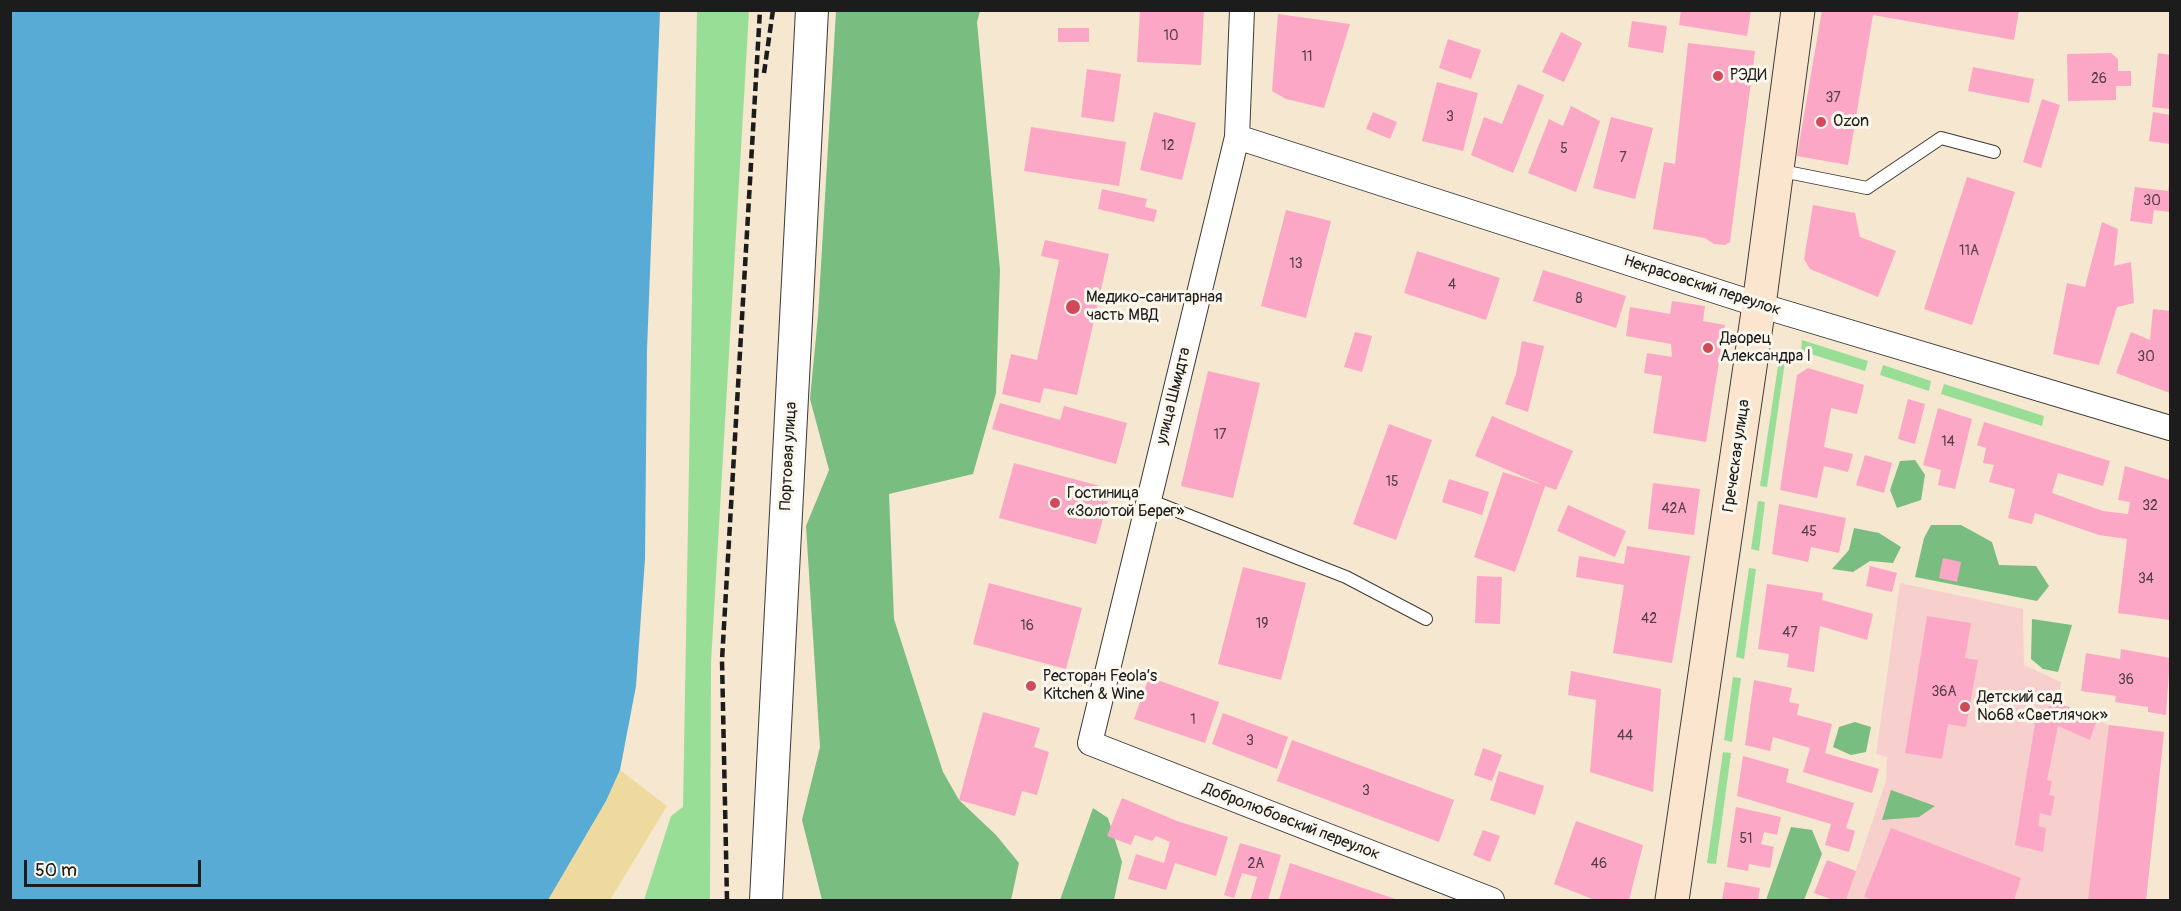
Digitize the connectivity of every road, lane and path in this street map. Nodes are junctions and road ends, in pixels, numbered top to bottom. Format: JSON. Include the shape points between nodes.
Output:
{"nodes":[{"id":1,"x":812,"y":10,"type":"edge"},
{"id":2,"x":1242,"y":10,"type":"edge"},
{"id":3,"x":1798,"y":10,"type":"edge"},
{"id":4,"x":1237,"y":136,"type":"junction"},
{"id":5,"x":1994,"y":152,"type":"dead end"},
{"id":6,"x":1776,"y":170,"type":"junction"},
{"id":7,"x":1759,"y":305,"type":"junction"},
{"id":8,"x":2170,"y":428,"type":"edge"},
{"id":9,"x":1149,"y":500,"type":"junction"},
{"id":10,"x":1426,"y":619,"type":"dead end"},
{"id":11,"x":1090,"y":742,"type":"joint"},
{"id":12,"x":765,"y":900,"type":"edge"},
{"id":13,"x":1492,"y":900,"type":"edge"},
{"id":14,"x":1672,"y":900,"type":"edge"}],
"edges":[{"from":1,"to":12,"type":"street","name":"Портовая улица"},
{"from":2,"to":4,"type":"street","name":"улица Шмидта"},
{"from":3,"to":6,"type":"main road","name":"Греческая улица"},
{"from":4,"to":7,"type":"street","name":"Некрасовский переулок"},
{"from":4,"to":9,"type":"street","name":"улица Шмидта"},
{"from":5,"to":6,"type":"lane","via":[[1941,138],[1867,188]]},
{"from":6,"to":7,"type":"main road","name":"Греческая улица"},
{"from":7,"to":8,"type":"street","name":"Некрасовский переулок"},
{"from":7,"to":14,"type":"main road","name":"Греческая улица"},
{"from":9,"to":10,"type":"lane","via":[[1346,577]]},
{"from":9,"to":11,"type":"street","name":"улица Шмидта"},
{"from":11,"to":13,"type":"street","name":"Добролюбовский переулок"}]}
